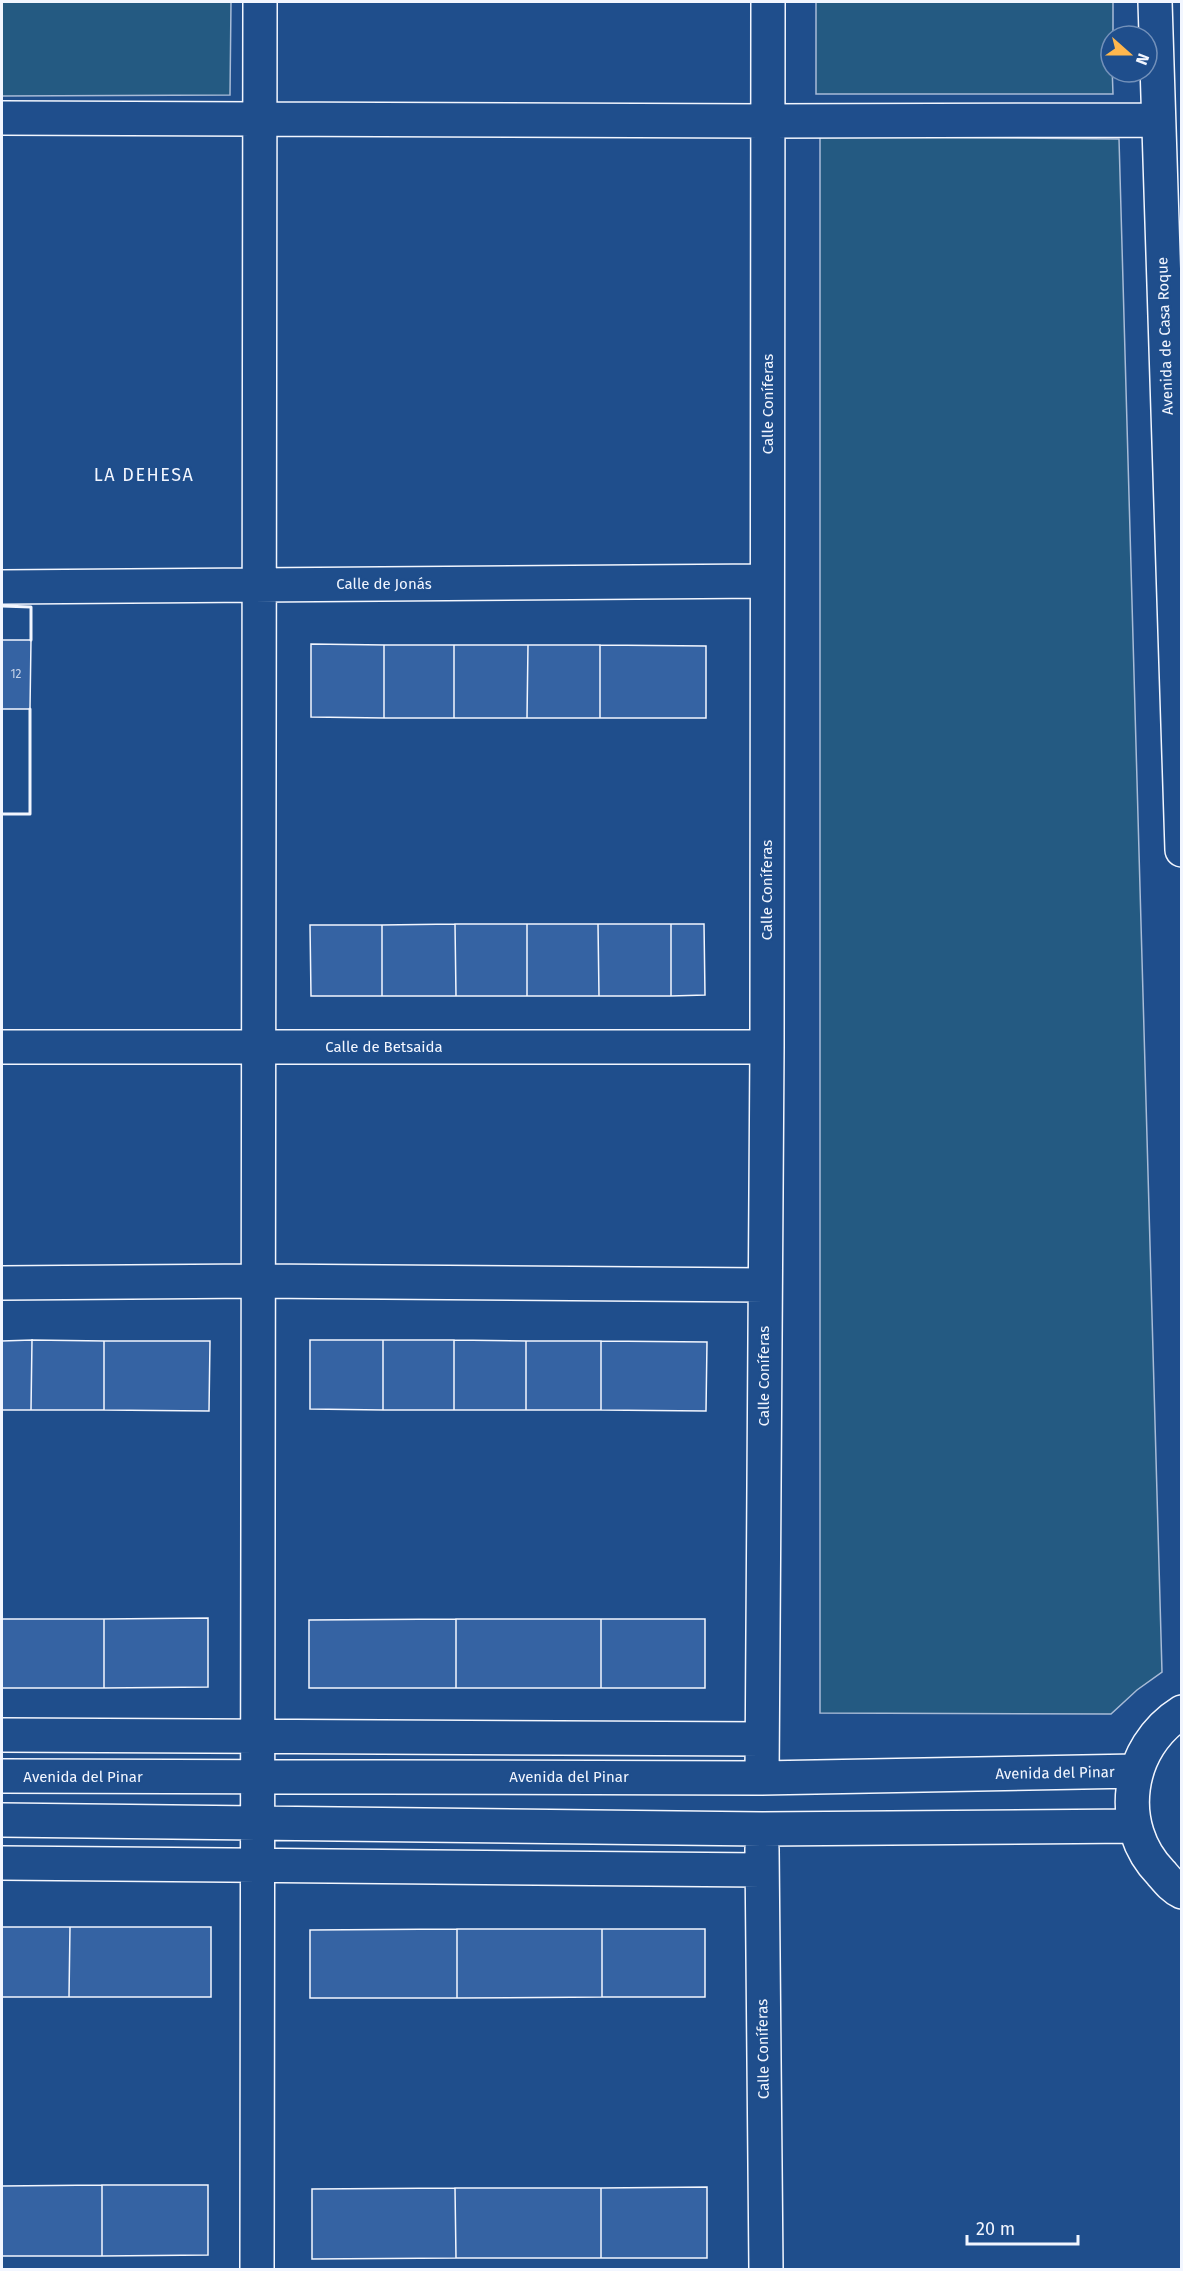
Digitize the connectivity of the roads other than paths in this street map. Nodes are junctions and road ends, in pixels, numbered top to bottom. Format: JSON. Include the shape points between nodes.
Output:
{"nodes":[{"id":1,"x":260,"y":2,"type":"edge"},
{"id":2,"x":768,"y":2,"type":"edge"},
{"id":3,"x":1155,"y":2,"type":"edge"},
{"id":4,"x":2,"y":118,"type":"edge"},
{"id":5,"x":260,"y":119,"type":"junction"},
{"id":6,"x":1158,"y":120,"type":"junction"},
{"id":7,"x":768,"y":121,"type":"junction"},
{"id":8,"x":767,"y":581,"type":"junction"},
{"id":9,"x":259,"y":585,"type":"junction"},
{"id":10,"x":2,"y":587,"type":"edge"},
{"id":11,"x":1182,"y":850,"type":"edge"},
{"id":12,"x":2,"y":1047,"type":"edge"},
{"id":13,"x":258,"y":1047,"type":"junction"},
{"id":14,"x":767,"y":1047,"type":"junction"},
{"id":15,"x":258,"y":1281,"type":"junction"},
{"id":16,"x":2,"y":1283,"type":"edge"},
{"id":17,"x":765,"y":1285,"type":"junction"},
{"id":18,"x":1182,"y":1712,"type":"edge"},
{"id":19,"x":2,"y":1735,"type":"edge"},
{"id":20,"x":258,"y":1736,"type":"junction"},
{"id":21,"x":762,"y":1739,"type":"junction"},
{"id":22,"x":1136,"y":1771,"type":"junction"},
{"id":23,"x":2,"y":1776,"type":"edge"},
{"id":24,"x":258,"y":1777,"type":"junction"},
{"id":25,"x":762,"y":1778,"type":"junction"},
{"id":26,"x":2,"y":1820,"type":"edge"},
{"id":27,"x":258,"y":1824,"type":"junction"},
{"id":28,"x":1134,"y":1826,"type":"junction"},
{"id":29,"x":762,"y":1829,"type":"junction"},
{"id":30,"x":2,"y":1863,"type":"edge"},
{"id":31,"x":258,"y":1865,"type":"junction"},
{"id":32,"x":761,"y":1870,"type":"junction"},
{"id":33,"x":1182,"y":1892,"type":"edge"},
{"id":34,"x":257,"y":2270,"type":"edge"},
{"id":35,"x":766,"y":2270,"type":"edge"}],
"edges":[{"from":1,"to":5,"type":"street"},
{"from":2,"to":7,"type":"street","name":"Calle Coníferas"},
{"from":3,"to":6,"type":"street","name":"Avenida de Casa Roque"},
{"from":4,"to":5,"type":"street"},
{"from":5,"to":7,"type":"street"},
{"from":5,"to":9,"type":"street"},
{"from":6,"to":7,"type":"street"},
{"from":6,"to":11,"type":"street","name":"Avenida de Casa Roque"},
{"from":7,"to":8,"type":"street","name":"Calle Coníferas"},
{"from":8,"to":9,"type":"street","name":"Calle de Jonás"},
{"from":8,"to":14,"type":"street","name":"Calle Coníferas"},
{"from":9,"to":10,"type":"street","name":"Calle de Jonás"},
{"from":9,"to":13,"type":"street"},
{"from":12,"to":13,"type":"street","name":"Calle de Betsaida"},
{"from":13,"to":14,"type":"street","name":"Calle de Betsaida"},
{"from":13,"to":15,"type":"street"},
{"from":14,"to":17,"type":"street","name":"Calle Coníferas"},
{"from":15,"to":16,"type":"street"},
{"from":15,"to":17,"type":"street"},
{"from":15,"to":20,"type":"street"},
{"from":17,"to":21,"type":"street","name":"Calle Coníferas"},
{"from":18,"to":22,"type":"street","via":[[1152,1738]]},
{"from":19,"to":20,"type":"street"},
{"from":20,"to":21,"type":"street"},
{"from":20,"to":24,"type":"street"},
{"from":21,"to":25,"type":"street","name":"Calle Coníferas"},
{"from":22,"to":25,"type":"street","name":"Avenida del Pinar"},
{"from":22,"to":28,"type":"street","via":[[1131,1798]]},
{"from":23,"to":24,"type":"street","name":"Avenida del Pinar"},
{"from":24,"to":25,"type":"street","name":"Avenida del Pinar"},
{"from":24,"to":27,"type":"street"},
{"from":26,"to":27,"type":"street"},
{"from":27,"to":29,"type":"street"},
{"from":27,"to":31,"type":"street"},
{"from":28,"to":29,"type":"street"},
{"from":28,"to":33,"type":"street","via":[[1149,1861]]},
{"from":29,"to":32,"type":"street","name":"Calle Coníferas"},
{"from":30,"to":31,"type":"street"},
{"from":31,"to":32,"type":"street"},
{"from":31,"to":34,"type":"street"},
{"from":32,"to":35,"type":"street","name":"Calle Coníferas"}]}
